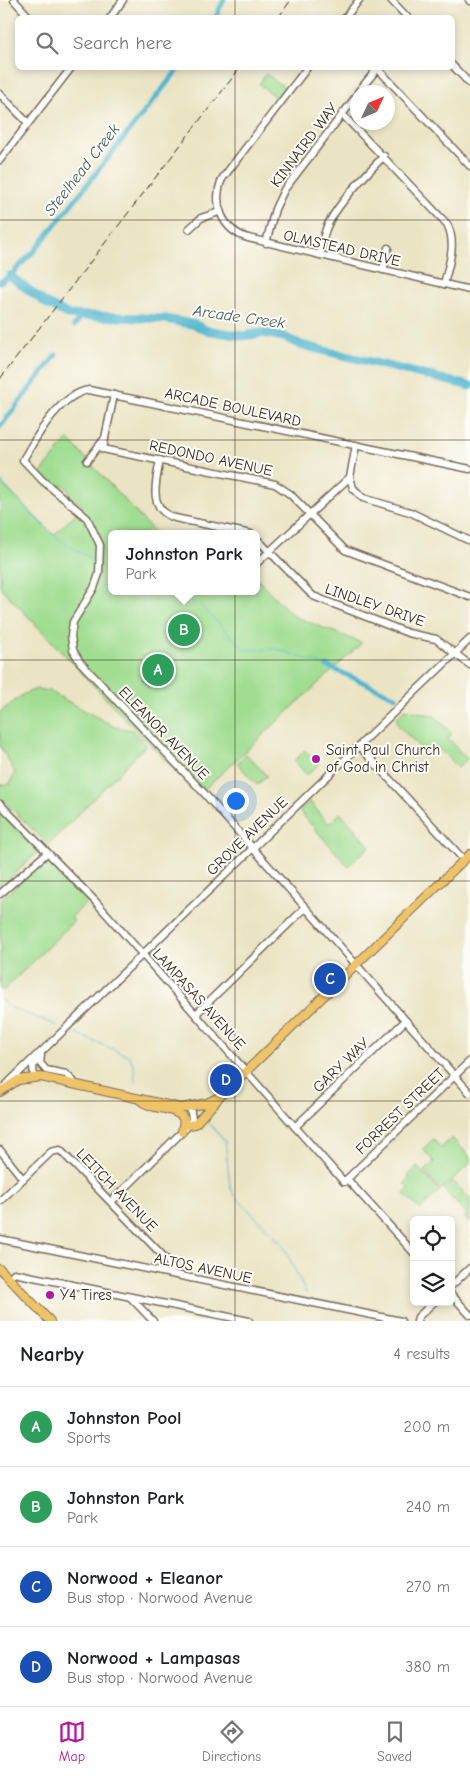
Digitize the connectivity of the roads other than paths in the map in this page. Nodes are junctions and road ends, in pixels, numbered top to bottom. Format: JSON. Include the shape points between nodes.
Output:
{"nodes":[{"id":1,"x":14,"y":0,"type":"edge"},
{"id":2,"x":359,"y":0,"type":"edge"},
{"id":3,"x":391,"y":0,"type":"edge"},
{"id":4,"x":119,"y":2,"type":"edge"},
{"id":5,"x":27,"y":15,"type":"edge"},
{"id":6,"x":112,"y":15,"type":"edge"},
{"id":7,"x":347,"y":15,"type":"edge"},
{"id":8,"x":405,"y":15,"type":"edge"},
{"id":9,"x":455,"y":68,"type":"edge"},
{"id":10,"x":69,"y":70,"type":"edge"},
{"id":11,"x":305,"y":70,"type":"edge"},
{"id":12,"x":376,"y":70,"type":"edge"},
{"id":13,"x":380,"y":70,"type":"edge"},
{"id":14,"x":470,"y":84,"type":"edge"},
{"id":15,"x":364,"y":85,"type":"edge"},
{"id":16,"x":0,"y":94,"type":"edge"},
{"id":17,"x":350,"y":104,"type":"edge"},
{"id":18,"x":342,"y":114,"type":"junction"},
{"id":19,"x":28,"y":123,"type":"junction"},
{"id":20,"x":384,"y":156,"type":"junction"},
{"id":21,"x":0,"y":160,"type":"edge"},
{"id":22,"x":470,"y":166,"type":"edge"},
{"id":23,"x":220,"y":212,"type":"junction"},
{"id":24,"x":190,"y":229,"type":"dead end"},
{"id":25,"x":266,"y":243,"type":"junction"},
{"id":26,"x":388,"y":248,"type":"dead end"},
{"id":27,"x":320,"y":255,"type":"junction"},
{"id":28,"x":383,"y":270,"type":"junction"},
{"id":29,"x":444,"y":284,"type":"junction"},
{"id":30,"x":470,"y":290,"type":"edge"},
{"id":31,"x":114,"y":395,"type":"junction"},
{"id":32,"x":105,"y":438,"type":"junction"},
{"id":33,"x":356,"y":445,"type":"junction"},
{"id":34,"x":23,"y":460,"type":"joint"},
{"id":35,"x":160,"y":460,"type":"junction"},
{"id":36,"x":87,"y":461,"type":"dead end"},
{"id":37,"x":470,"y":469,"type":"edge"},
{"id":38,"x":350,"y":477,"type":"junction"},
{"id":39,"x":309,"y":514,"type":"junction"},
{"id":40,"x":232,"y":530,"type":"edge"},
{"id":41,"x":260,"y":542,"type":"edge"},
{"id":42,"x":470,"y":542,"type":"edge"},
{"id":43,"x":269,"y":552,"type":"junction"},
{"id":44,"x":260,"y":560,"type":"edge"},
{"id":45,"x":470,"y":597,"type":"edge"},
{"id":46,"x":470,"y":639,"type":"edge"},
{"id":47,"x":456,"y":652,"type":"junction"},
{"id":48,"x":470,"y":665,"type":"edge"},
{"id":49,"x":360,"y":747,"type":"junction"},
{"id":50,"x":0,"y":804,"type":"edge"},
{"id":51,"x":253,"y":849,"type":"junction"},
{"id":52,"x":47,"y":852,"type":"junction"},
{"id":53,"x":468,"y":858,"type":"edge"},
{"id":54,"x":0,"y":894,"type":"edge"},
{"id":55,"x":305,"y":908,"type":"junction"},
{"id":56,"x":143,"y":955,"type":"junction"},
{"id":57,"x":356,"y":965,"type":"junction"},
{"id":58,"x":196,"y":1014,"type":"junction"},
{"id":59,"x":405,"y":1021,"type":"junction"},
{"id":60,"x":42,"y":1051,"type":"junction"},
{"id":61,"x":470,"y":1061,"type":"edge"},
{"id":62,"x":246,"y":1071,"type":"junction"},
{"id":63,"x":454,"y":1076,"type":"junction"},
{"id":64,"x":34,"y":1077,"type":"junction"},
{"id":65,"x":74,"y":1082,"type":"junction"},
{"id":66,"x":0,"y":1092,"type":"edge"},
{"id":67,"x":223,"y":1094,"type":"junction"},
{"id":68,"x":470,"y":1094,"type":"edge"},
{"id":69,"x":138,"y":1098,"type":"junction"},
{"id":70,"x":190,"y":1108,"type":"junction"},
{"id":71,"x":190,"y":1125,"type":"junction"},
{"id":72,"x":295,"y":1127,"type":"junction"},
{"id":73,"x":182,"y":1132,"type":"junction"},
{"id":74,"x":0,"y":1150,"type":"edge"},
{"id":75,"x":23,"y":1179,"type":"junction"},
{"id":76,"x":348,"y":1179,"type":"junction"},
{"id":77,"x":0,"y":1201,"type":"edge"},
{"id":78,"x":112,"y":1201,"type":"junction"},
{"id":79,"x":0,"y":1239,"type":"edge"},
{"id":80,"x":410,"y":1249,"type":"edge"},
{"id":81,"x":470,"y":1268,"type":"edge"},
{"id":82,"x":0,"y":1269,"type":"edge"},
{"id":83,"x":170,"y":1273,"type":"junction"},
{"id":84,"x":9,"y":1278,"type":"junction"},
{"id":85,"x":455,"y":1282,"type":"edge"},
{"id":86,"x":130,"y":1297,"type":"junction"},
{"id":87,"x":455,"y":1298,"type":"edge"},
{"id":88,"x":155,"y":1302,"type":"junction"},
{"id":89,"x":430,"y":1306,"type":"edge"},
{"id":90,"x":470,"y":1315,"type":"edge"},
{"id":91,"x":151,"y":1319,"type":"edge"},
{"id":92,"x":50,"y":1321,"type":"edge"},
{"id":93,"x":249,"y":1321,"type":"edge"},
{"id":94,"x":402,"y":1321,"type":"edge"},
{"id":95,"x":417,"y":1321,"type":"edge"}],
"edges":[{"from":1,"to":5,"type":"street"},
{"from":2,"to":7,"type":"street"},
{"from":3,"to":8,"type":"street"},
{"from":4,"to":6,"type":"street"},
{"from":9,"to":14,"type":"street"},
{"from":10,"to":19,"type":"street"},
{"from":11,"to":23,"type":"street","via":[[222,179],[217,197]]},
{"from":12,"to":15,"type":"street","name":"KINNAIRD WAY"},
{"from":13,"to":22,"type":"street"},
{"from":16,"to":19,"type":"street"},
{"from":17,"to":18,"type":"street","name":"KINNAIRD WAY"},
{"from":18,"to":20,"type":"street"},
{"from":18,"to":25,"type":"street","name":"KINNAIRD WAY","via":[[284,190]]},
{"from":19,"to":21,"type":"street"},
{"from":20,"to":27,"type":"street","via":[[331,218]]},
{"from":20,"to":29,"type":"street","via":[[449,227],[452,246]]},
{"from":23,"to":24,"type":"street","via":[[201,218]]},
{"from":23,"to":25,"type":"street","name":"OLMSTEAD DRIVE","via":[[238,234]]},
{"from":25,"to":27,"type":"street","name":"OLMSTEAD DRIVE"},
{"from":26,"to":28,"type":"street"},
{"from":27,"to":28,"type":"street","name":"OLMSTEAD DRIVE"},
{"from":28,"to":29,"type":"street","name":"OLMSTEAD DRIVE"},
{"from":29,"to":30,"type":"street","name":"OLMSTEAD DRIVE"},
{"from":31,"to":32,"type":"street"},
{"from":31,"to":33,"type":"street","name":"ARCADE BOULEVARD"},
{"from":31,"to":34,"type":"street","name":"ARCADE BOULEVARD","via":[[89,390],[69,397]]},
{"from":32,"to":35,"type":"street","name":"REDONDO AVENUE","via":[[103,449]]},
{"from":32,"to":36,"type":"street"},
{"from":33,"to":37,"type":"street","name":"ARCADE BOULEVARD"},
{"from":33,"to":38,"type":"street"},
{"from":34,"to":51,"type":"street","name":"ELEANOR AVENUE","via":[[87,518],[100,545],[99,574],[73,622],[73,650],[80,662]]},
{"from":35,"to":39,"type":"street","name":"REDONDO AVENUE","via":[[275,484]]},
{"from":35,"to":40,"type":"street","via":[[155,494],[165,513]]},
{"from":38,"to":39,"type":"street"},
{"from":38,"to":42,"type":"street","via":[[353,488],[363,498],[410,512]]},
{"from":39,"to":43,"type":"street"},
{"from":39,"to":45,"type":"street","name":"REDONDO AVENUE","via":[[345,550]]},
{"from":41,"to":43,"type":"street","name":"LINDLEY DRIVE"},
{"from":43,"to":44,"type":"street"},
{"from":43,"to":47,"type":"street","name":"LINDLEY DRIVE","via":[[316,598],[408,632],[436,638]]},
{"from":46,"to":47,"type":"street","name":"GROVE AVENUE"},
{"from":47,"to":48,"type":"street","name":"LINDLEY DRIVE"},
{"from":47,"to":49,"type":"street","name":"GROVE AVENUE"},
{"from":49,"to":51,"type":"street","name":"GROVE AVENUE"},
{"from":49,"to":53,"type":"street"},
{"from":50,"to":52,"type":"street","name":"LAMPASAS AVENUE"},
{"from":51,"to":55,"type":"street","name":"ELEANOR AVENUE"},
{"from":51,"to":56,"type":"street","name":"GROVE AVENUE"},
{"from":52,"to":54,"type":"street"},
{"from":52,"to":56,"type":"street","name":"LAMPASAS AVENUE"},
{"from":53,"to":57,"type":"main road"},
{"from":55,"to":57,"type":"street","name":"ELEANOR AVENUE"},
{"from":55,"to":58,"type":"street"},
{"from":56,"to":58,"type":"street","name":"LAMPASAS AVENUE"},
{"from":56,"to":60,"type":"street","name":"GROVE AVENUE"},
{"from":57,"to":59,"type":"street","name":"ELEANOR AVENUE"},
{"from":57,"to":62,"type":"main road"},
{"from":58,"to":62,"type":"street","name":"LAMPASAS AVENUE"},
{"from":59,"to":63,"type":"street","name":"ELEANOR AVENUE"},
{"from":59,"to":72,"type":"street","name":"GARY WAY"},
{"from":60,"to":64,"type":"street","name":"GROVE AVENUE","via":[[35,1060]]},
{"from":60,"to":65,"type":"street","via":[[39,1060],[42,1067],[66,1074]]},
{"from":60,"to":66,"type":"street","name":"GROVE AVENUE"},
{"from":61,"to":63,"type":"street","name":"FORREST STREET"},
{"from":62,"to":67,"type":"main road"},
{"from":62,"to":72,"type":"street","name":"LAMPASAS AVENUE"},
{"from":63,"to":68,"type":"street","name":"ELEANOR AVENUE"},
{"from":63,"to":76,"type":"street","name":"FORREST STREET"},
{"from":64,"to":65,"type":"main road"},
{"from":64,"to":66,"type":"main road","name":"GROVE AVENUE","via":[[18,1080]]},
{"from":65,"to":69,"type":"main road"},
{"from":67,"to":70,"type":"main road"},
{"from":67,"to":71,"type":"main road","via":[[195,1124]]},
{"from":69,"to":70,"type":"main road"},
{"from":69,"to":73,"type":"main road","via":[[146,1106],[178,1113],[184,1119]]},
{"from":70,"to":71,"type":"street"},
{"from":71,"to":73,"type":"street"},
{"from":72,"to":76,"type":"street","name":"LAMPASAS AVENUE","via":[[344,1182]]},
{"from":73,"to":78,"type":"street"},
{"from":74,"to":75,"type":"street"},
{"from":75,"to":77,"type":"street"},
{"from":75,"to":78,"type":"street","name":"LEITCH AVENUE","via":[[57,1150],[64,1153]]},
{"from":76,"to":80,"type":"street","name":"LAMPASAS AVENUE"},
{"from":78,"to":83,"type":"street","name":"LEITCH AVENUE","via":[[169,1262]]},
{"from":79,"to":83,"type":"street","name":"ALTOS AVENUE"},
{"from":81,"to":85,"type":"street"},
{"from":82,"to":84,"type":"main road"},
{"from":83,"to":94,"type":"street","name":"ALTOS AVENUE"},
{"from":84,"to":86,"type":"street","via":[[14,1273]]},
{"from":84,"to":92,"type":"main road"},
{"from":86,"to":88,"type":"street"},
{"from":86,"to":91,"type":"street"},
{"from":87,"to":90,"type":"street"},
{"from":88,"to":91,"type":"street","via":[[151,1307]]},
{"from":88,"to":93,"type":"street"},
{"from":89,"to":95,"type":"street"}]}
